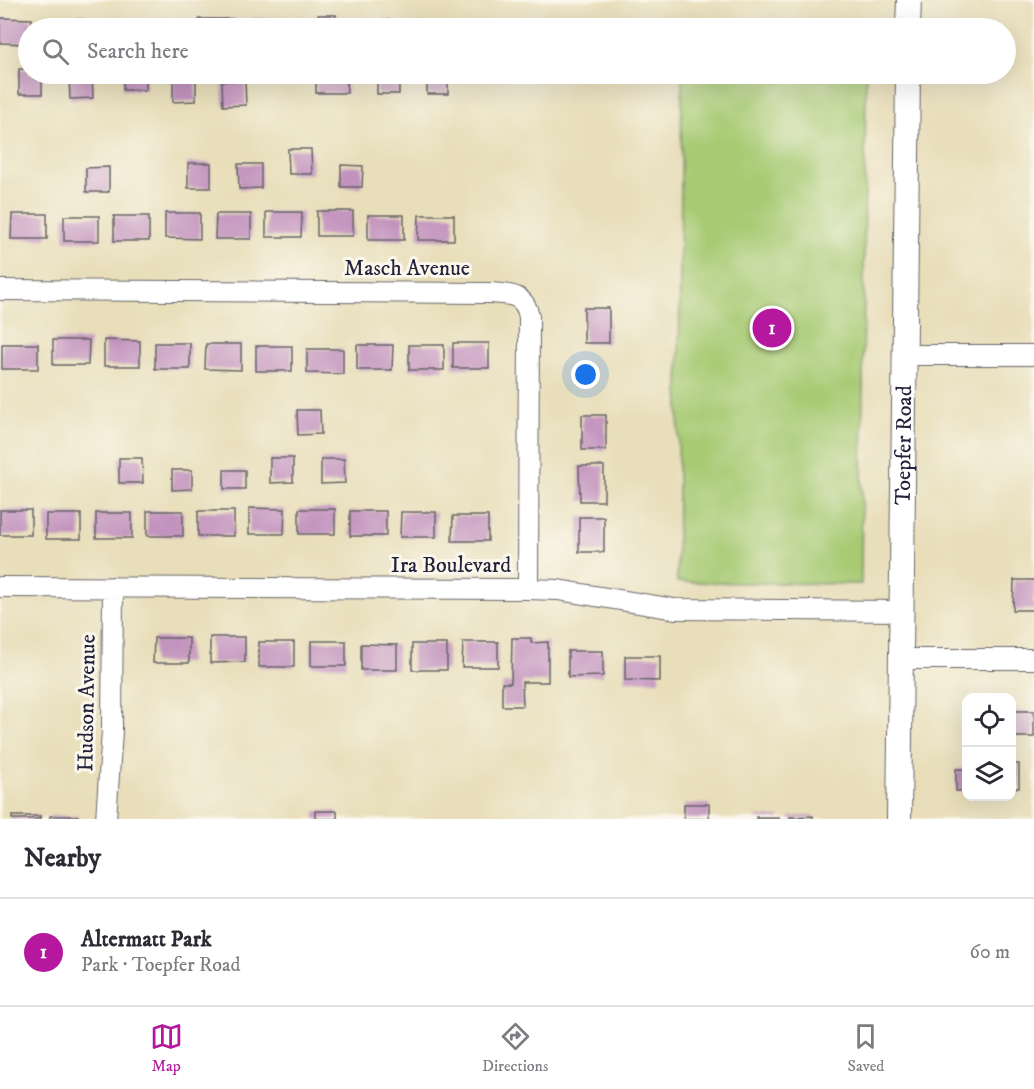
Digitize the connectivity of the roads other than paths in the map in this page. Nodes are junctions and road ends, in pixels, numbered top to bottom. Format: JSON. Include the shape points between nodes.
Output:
{"nodes":[{"id":1,"x":909,"y":0,"type":"edge"},
{"id":2,"x":908,"y":18,"type":"edge"},
{"id":3,"x":908,"y":84,"type":"edge"},
{"id":4,"x":0,"y":290,"type":"edge"},
{"id":5,"x":905,"y":355,"type":"junction"},
{"id":6,"x":1034,"y":355,"type":"edge"},
{"id":7,"x":0,"y":587,"type":"edge"},
{"id":8,"x":113,"y":587,"type":"junction"},
{"id":9,"x":528,"y":589,"type":"junction"},
{"id":10,"x":901,"y":611,"type":"junction"},
{"id":11,"x":901,"y":659,"type":"junction"},
{"id":12,"x":1034,"y":659,"type":"edge"},
{"id":13,"x":106,"y":819,"type":"edge"},
{"id":14,"x":899,"y":819,"type":"edge"}],
"edges":[{"from":1,"to":2,"type":"street"},
{"from":3,"to":5,"type":"street","name":"Toepfer Road"},
{"from":4,"to":9,"type":"street","name":"Masch Avenue","via":[[489,292],[518,298],[529,317]]},
{"from":5,"to":6,"type":"street"},
{"from":5,"to":10,"type":"street","name":"Toepfer Road"},
{"from":7,"to":8,"type":"street","name":"Ira Boulevard"},
{"from":8,"to":9,"type":"street","name":"Ira Boulevard"},
{"from":8,"to":13,"type":"street","name":"Hudson Avenue","via":[[112,731]]},
{"from":9,"to":10,"type":"street","name":"Ira Boulevard","via":[[558,590],[675,609]]},
{"from":10,"to":11,"type":"street","name":"Toepfer Road"},
{"from":11,"to":12,"type":"street"},
{"from":11,"to":14,"type":"street","name":"Toepfer Road"}]}
